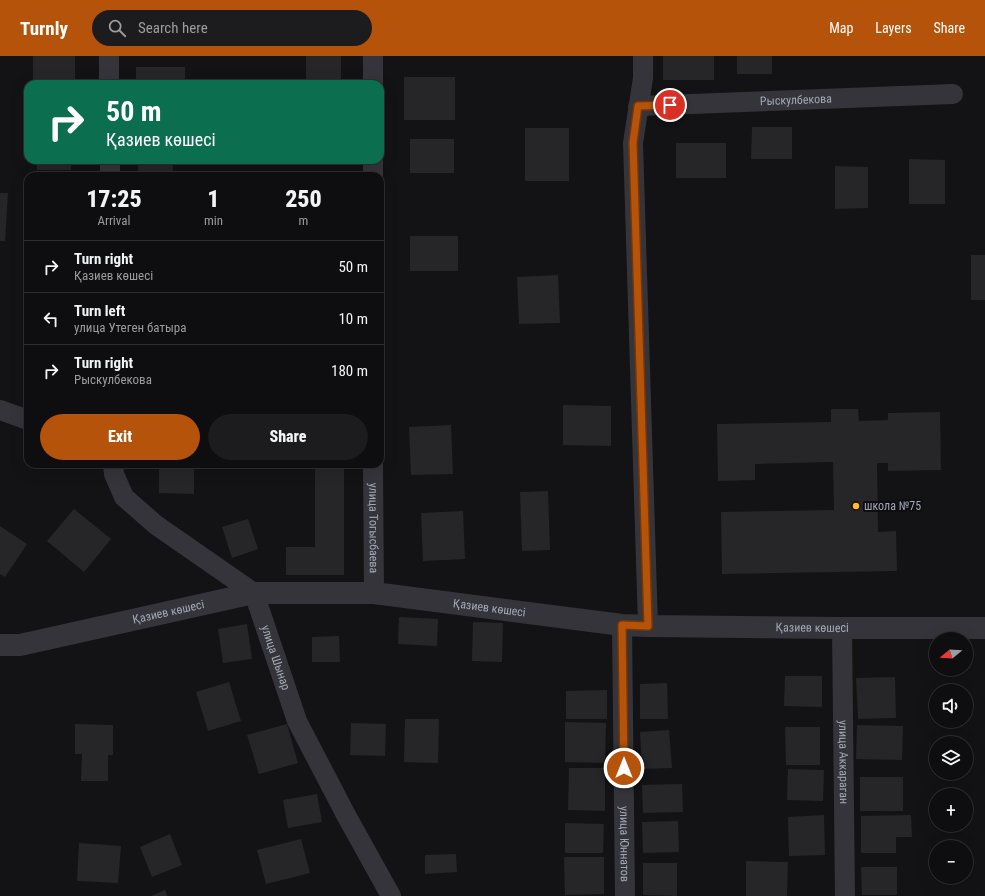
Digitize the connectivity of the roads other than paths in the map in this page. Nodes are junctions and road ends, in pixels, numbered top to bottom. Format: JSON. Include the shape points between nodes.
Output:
{"nodes":[{"id":1,"x":109,"y":56,"type":"edge"},
{"id":2,"x":373,"y":56,"type":"edge"},
{"id":3,"x":643,"y":56,"type":"edge"},
{"id":4,"x":109,"y":80,"type":"edge"},
{"id":5,"x":373,"y":80,"type":"edge"},
{"id":6,"x":953,"y":94,"type":"dead end"},
{"id":7,"x":638,"y":106,"type":"junction"},
{"id":8,"x":0,"y":410,"type":"edge"},
{"id":9,"x":24,"y":419,"type":"edge"},
{"id":10,"x":113,"y":468,"type":"edge"},
{"id":11,"x":373,"y":468,"type":"edge"},
{"id":12,"x":254,"y":593,"type":"junction"},
{"id":13,"x":374,"y":593,"type":"junction"},
{"id":14,"x":622,"y":625,"type":"junction"},
{"id":15,"x":648,"y":626,"type":"junction"},
{"id":16,"x":842,"y":628,"type":"junction"},
{"id":17,"x":985,"y":628,"type":"edge"},
{"id":18,"x":0,"y":645,"type":"edge"},
{"id":19,"x":391,"y":896,"type":"edge"},
{"id":20,"x":625,"y":896,"type":"edge"},
{"id":21,"x":845,"y":896,"type":"edge"}],
"edges":[{"from":1,"to":4,"type":"street"},
{"from":2,"to":5,"type":"street"},
{"from":3,"to":7,"type":"street"},
{"from":6,"to":7,"type":"street","name":"Рыскулбекова"},
{"from":7,"to":15,"type":"street","via":[[633,143]]},
{"from":8,"to":9,"type":"street"},
{"from":10,"to":12,"type":"street","via":[[124,497],[156,525]]},
{"from":11,"to":13,"type":"street","name":"улица Тогысбаева"},
{"from":12,"to":13,"type":"street","name":"Қазиев көшесі"},
{"from":12,"to":18,"type":"street","name":"Қазиев көшесі","via":[[20,645]]},
{"from":12,"to":19,"type":"street","name":"улица Шынар","via":[[297,721]]},
{"from":13,"to":14,"type":"street","name":"Қазиев көшесі"},
{"from":14,"to":15,"type":"street","name":"Қазиев көшесі"},
{"from":14,"to":20,"type":"street","name":"улица Юннатов"},
{"from":15,"to":16,"type":"street","name":"Қазиев көшесі"},
{"from":16,"to":17,"type":"street","name":"Қазиев көшесі"},
{"from":16,"to":21,"type":"street","name":"улица Аккараган"}]}
